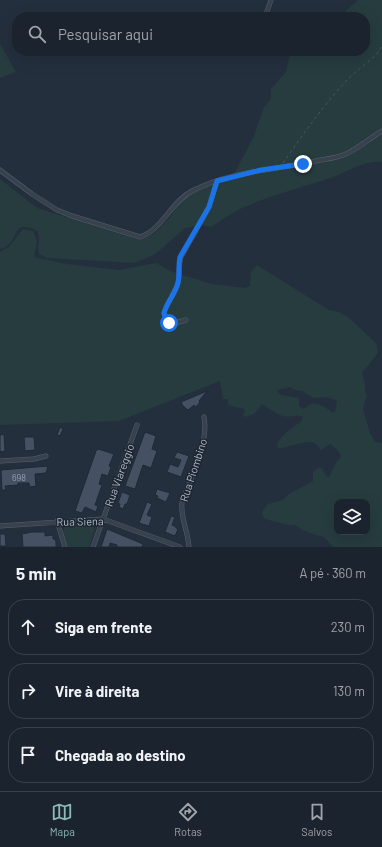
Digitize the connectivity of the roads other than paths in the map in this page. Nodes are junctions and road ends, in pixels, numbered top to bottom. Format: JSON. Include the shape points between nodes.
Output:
{"nodes":[{"id":1,"x":271,"y":0,"type":"edge"},
{"id":2,"x":267,"y":12,"type":"edge"},
{"id":3,"x":382,"y":131,"type":"edge"},
{"id":4,"x":0,"y":170,"type":"edge"},
{"id":5,"x":217,"y":181,"type":"junction"},
{"id":6,"x":186,"y":320,"type":"dead end"},
{"id":7,"x":204,"y":417,"type":"dead end"},
{"id":8,"x":137,"y":425,"type":"dead end"},
{"id":9,"x":46,"y":456,"type":"dead end"},
{"id":10,"x":0,"y":461,"type":"edge"},
{"id":11,"x":103,"y":519,"type":"junction"},
{"id":12,"x":57,"y":521,"type":"junction"},
{"id":13,"x":0,"y":526,"type":"edge"},
{"id":14,"x":64,"y":547,"type":"edge"},
{"id":15,"x":93,"y":547,"type":"edge"},
{"id":16,"x":180,"y":547,"type":"edge"},
{"id":17,"x":189,"y":547,"type":"edge"}],
"edges":[{"from":1,"to":2,"type":"street"},
{"from":3,"to":5,"type":"street","via":[[346,154]]},
{"from":4,"to":5,"type":"street","via":[[57,210],[140,237],[150,232],[189,192]]},
{"from":5,"to":6,"type":"street","via":[[209,207],[180,257],[178,283],[164,313],[172,324]]},
{"from":7,"to":17,"type":"street","name":"Rua Piombino","via":[[206,424],[202,448],[181,510]]},
{"from":8,"to":11,"type":"street","name":"Rua Viareggio"},
{"from":9,"to":10,"type":"street"},
{"from":11,"to":12,"type":"street","name":"Rua Siena"},
{"from":11,"to":15,"type":"street","name":"Rua Viareggio"},
{"from":11,"to":16,"type":"street","name":"Rua Siena"},
{"from":12,"to":13,"type":"street","name":"Rua Siena"},
{"from":12,"to":14,"type":"street"}]}
